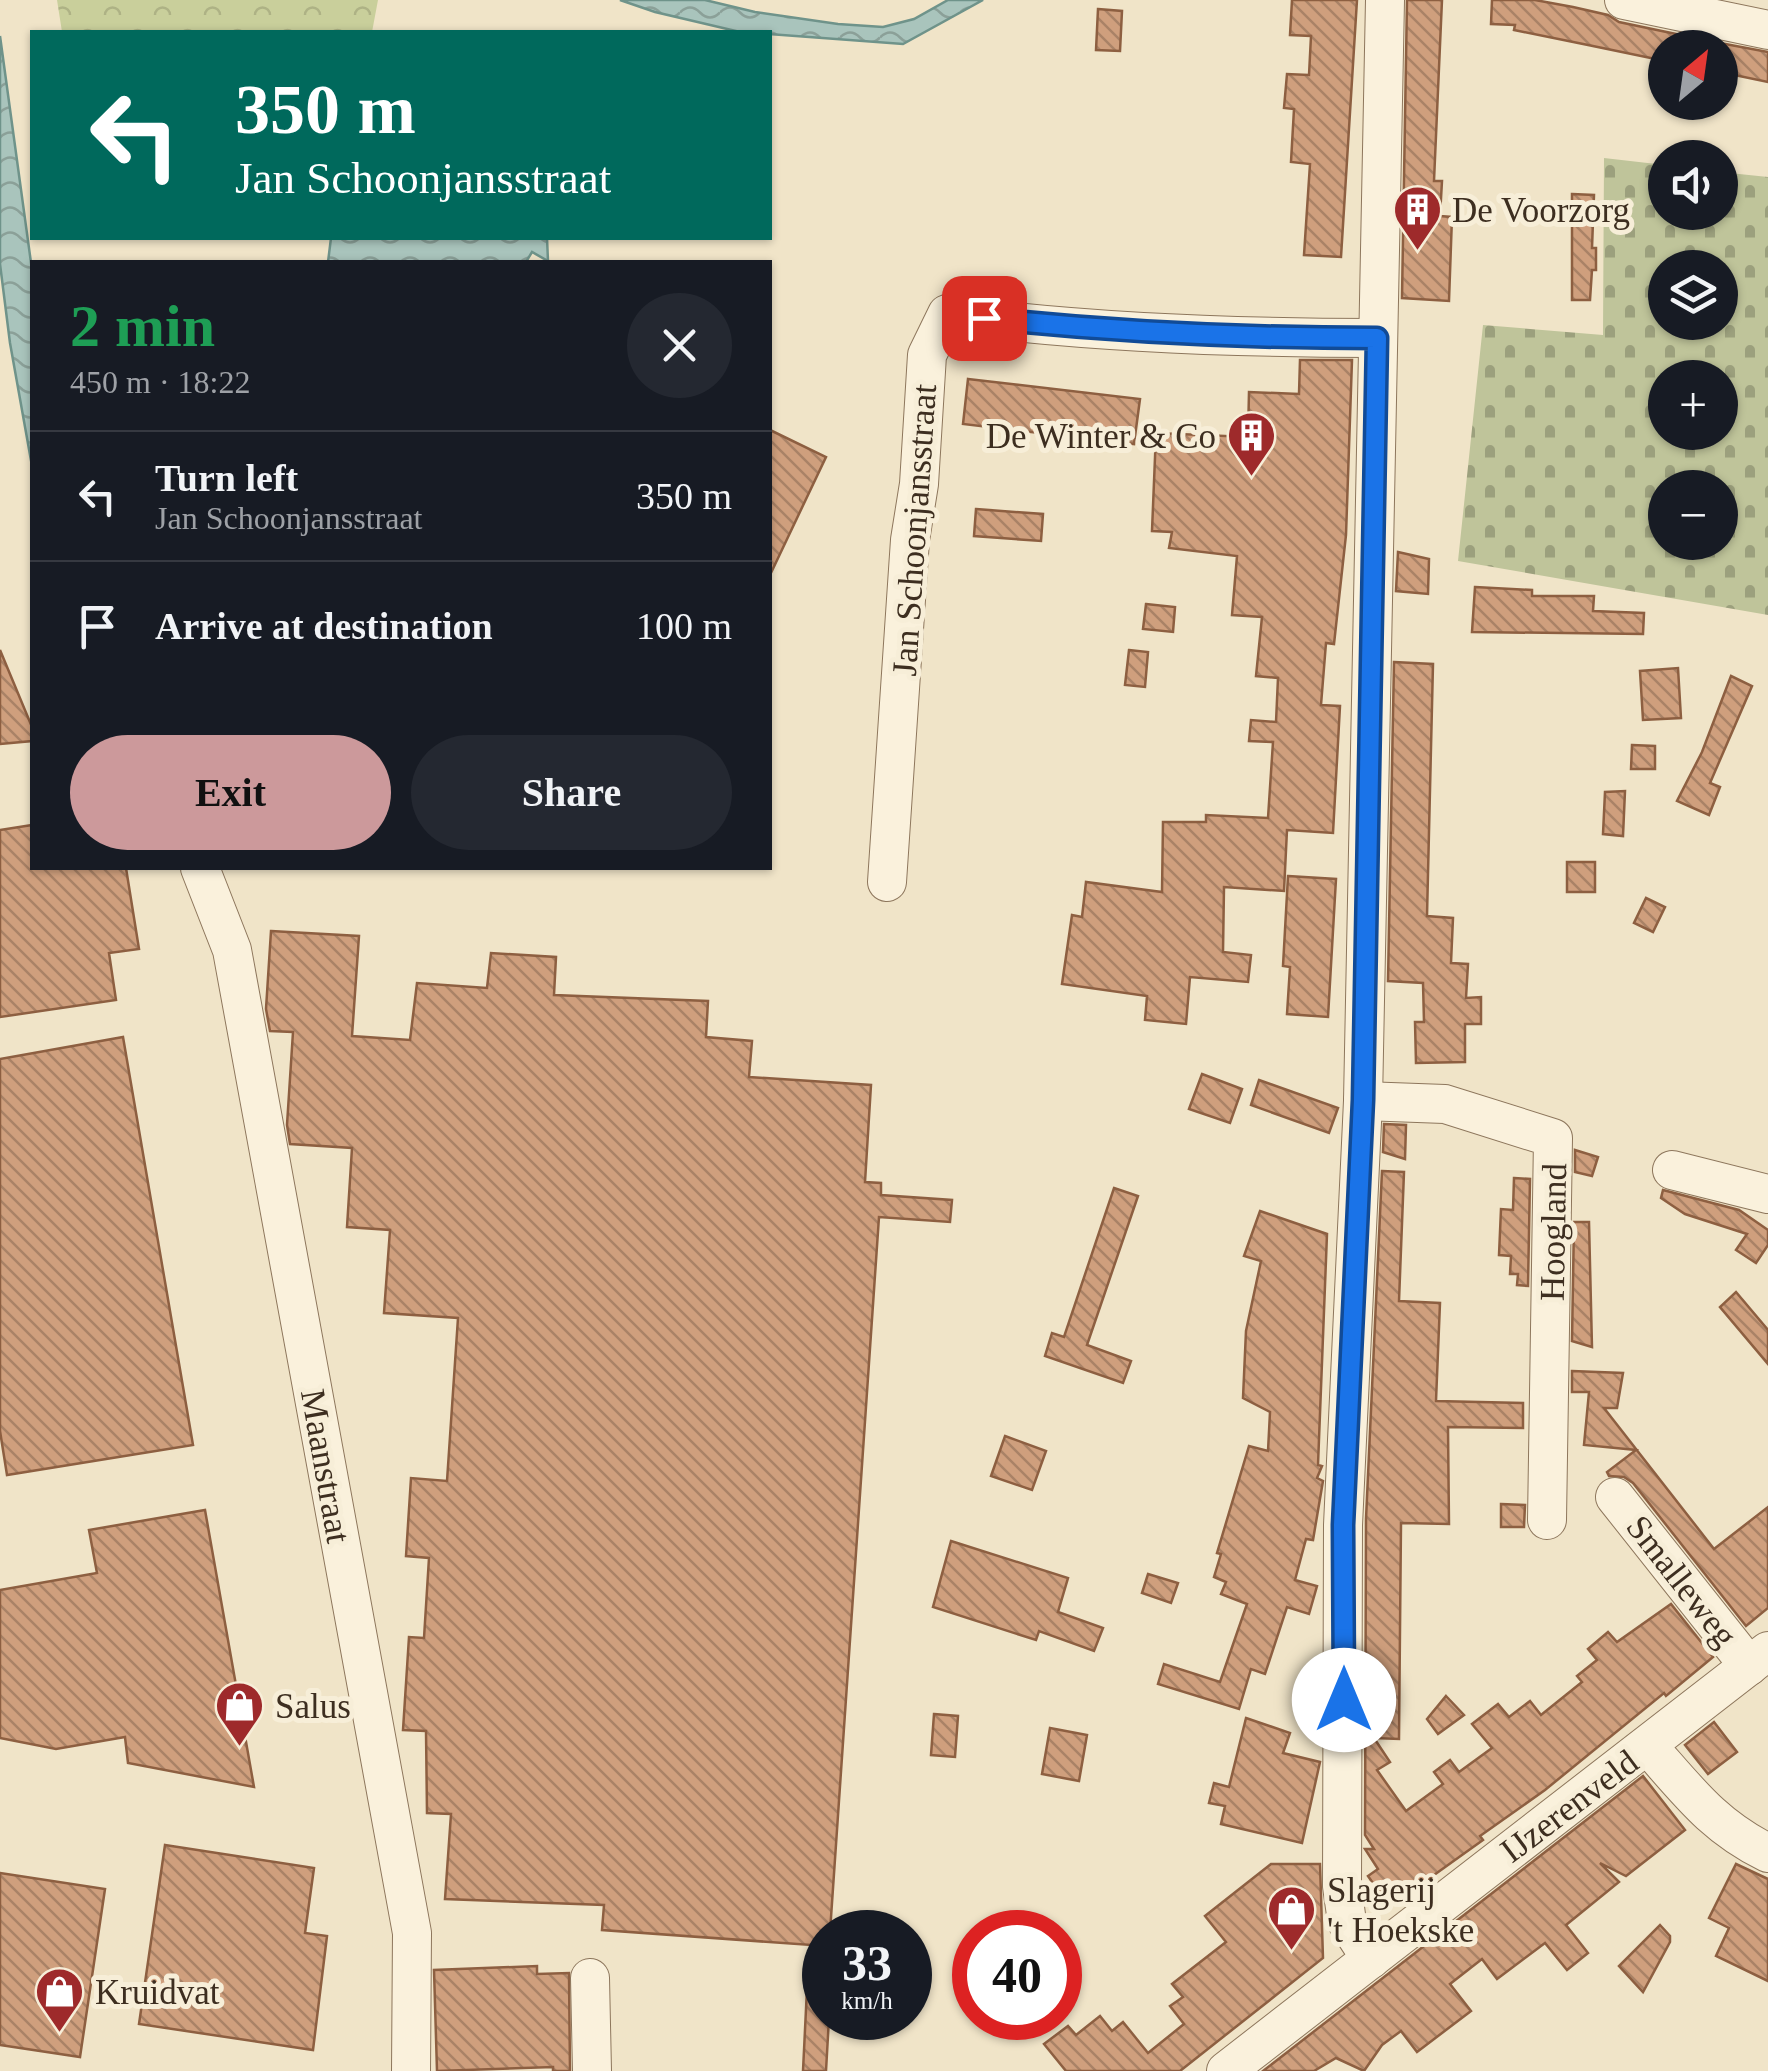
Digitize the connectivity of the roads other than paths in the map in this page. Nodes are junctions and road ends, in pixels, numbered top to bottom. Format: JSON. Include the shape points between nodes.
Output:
{"nodes":[{"id":1,"x":1385,"y":0,"type":"edge"},
{"id":2,"x":1624,"y":0,"type":"edge"},
{"id":3,"x":1768,"y":30,"type":"edge"},
{"id":4,"x":1377,"y":338,"type":"junction"},
{"id":5,"x":201,"y":870,"type":"edge"},
{"id":6,"x":887,"y":882,"type":"dead end"},
{"id":7,"x":1363,"y":1100,"type":"junction"},
{"id":8,"x":1672,"y":1170,"type":"dead end"},
{"id":9,"x":1768,"y":1194,"type":"edge"},
{"id":10,"x":1615,"y":1497,"type":"dead end"},
{"id":11,"x":1547,"y":1520,"type":"dead end"},
{"id":12,"x":1758,"y":1658,"type":"edge"},
{"id":13,"x":1648,"y":1746,"type":"junction"},
{"id":14,"x":1768,"y":1853,"type":"edge"},
{"id":15,"x":1371,"y":1959,"type":"junction"},
{"id":16,"x":590,"y":1978,"type":"dead end"},
{"id":17,"x":411,"y":2071,"type":"edge"},
{"id":18,"x":592,"y":2071,"type":"edge"},
{"id":19,"x":1226,"y":2071,"type":"edge"}],
"edges":[{"from":1,"to":4,"type":"street"},
{"from":2,"to":3,"type":"street"},
{"from":4,"to":6,"type":"street","name":"Jan Schoonjansstraat","via":[[1114,331],[947,314],[927,354]]},
{"from":4,"to":7,"type":"street"},
{"from":5,"to":17,"type":"street","name":"Maanstraat","via":[[232,950],[412,1933]]},
{"from":7,"to":11,"type":"street","name":"Hoogland","via":[[1445,1104],[1553,1138]]},
{"from":7,"to":15,"type":"street","via":[[1343,1525],[1342,1886],[1348,1922]]},
{"from":8,"to":9,"type":"street"},
{"from":10,"to":12,"type":"street","name":"Smalleweg"},
{"from":12,"to":13,"type":"street","name":"IJzerenveld"},
{"from":13,"to":14,"type":"street","via":[[1714,1820]]},
{"from":13,"to":15,"type":"street","name":"IJzerenveld"},
{"from":15,"to":19,"type":"street","name":"IJzerenveld"},
{"from":16,"to":18,"type":"street"}]}
